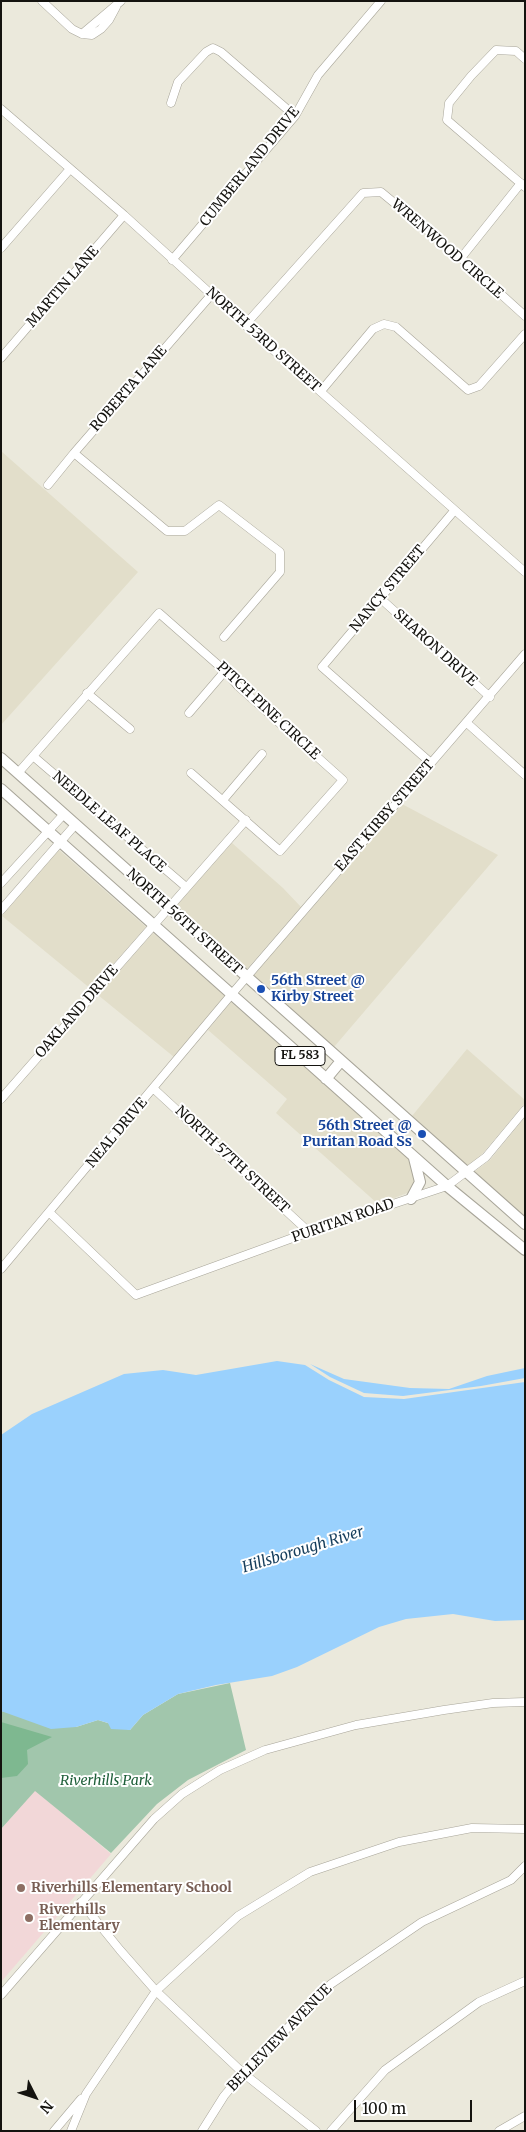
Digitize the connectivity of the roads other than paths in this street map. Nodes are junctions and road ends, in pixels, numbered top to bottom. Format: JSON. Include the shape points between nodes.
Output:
{"nodes":[{"id":1,"x":42,"y":1,"type":"edge"},
{"id":2,"x":380,"y":1,"type":"edge"},
{"id":3,"x":118,"y":4,"type":"edge"},
{"id":4,"x":525,"y":59,"type":"edge"},
{"id":5,"x":171,"y":103,"type":"dead end"},
{"id":6,"x":1,"y":109,"type":"edge"},
{"id":7,"x":295,"y":116,"type":"junction"},
{"id":8,"x":70,"y":169,"type":"junction"},
{"id":9,"x":523,"y":185,"type":"edge"},
{"id":10,"x":124,"y":215,"type":"junction"},
{"id":11,"x":1,"y":248,"type":"edge"},
{"id":12,"x":461,"y":258,"type":"junction"},
{"id":13,"x":172,"y":260,"type":"junction"},
{"id":14,"x":212,"y":294,"type":"junction"},
{"id":15,"x":525,"y":316,"type":"edge"},
{"id":16,"x":245,"y":325,"type":"junction"},
{"id":17,"x":525,"y":334,"type":"edge"},
{"id":18,"x":1,"y":358,"type":"edge"},
{"id":19,"x":322,"y":391,"type":"junction"},
{"id":20,"x":74,"y":453,"type":"junction"},
{"id":21,"x":48,"y":485,"type":"dead end"},
{"id":22,"x":454,"y":511,"type":"junction"},
{"id":23,"x":525,"y":572,"type":"edge"},
{"id":24,"x":381,"y":599,"type":"junction"},
{"id":25,"x":224,"y":637,"type":"dead end"},
{"id":26,"x":525,"y":654,"type":"edge"},
{"id":27,"x":225,"y":671,"type":"junction"},
{"id":28,"x":87,"y":693,"type":"junction"},
{"id":29,"x":490,"y":697,"type":"junction"},
{"id":30,"x":189,"y":712,"type":"dead end"},
{"id":31,"x":467,"y":724,"type":"junction"},
{"id":32,"x":130,"y":730,"type":"dead end"},
{"id":33,"x":262,"y":754,"type":"dead end"},
{"id":34,"x":33,"y":756,"type":"junction"},
{"id":35,"x":1,"y":758,"type":"edge"},
{"id":36,"x":431,"y":763,"type":"junction"},
{"id":37,"x":18,"y":773,"type":"junction"},
{"id":38,"x":191,"y":773,"type":"dead end"},
{"id":39,"x":525,"y":775,"type":"edge"},
{"id":40,"x":1,"y":789,"type":"edge"},
{"id":41,"x":223,"y":800,"type":"junction"},
{"id":42,"x":64,"y":814,"type":"junction"},
{"id":43,"x":246,"y":820,"type":"junction"},
{"id":44,"x":75,"y":824,"type":"junction"},
{"id":45,"x":49,"y":831,"type":"junction"},
{"id":46,"x":60,"y":841,"type":"junction"},
{"id":47,"x":1,"y":883,"type":"edge"},
{"id":48,"x":186,"y":887,"type":"junction"},
{"id":49,"x":168,"y":908,"type":"junction"},
{"id":50,"x":1,"y":910,"type":"edge"},
{"id":51,"x":153,"y":925,"type":"junction"},
{"id":52,"x":246,"y":978,"type":"junction"},
{"id":53,"x":231,"y":995,"type":"junction"},
{"id":54,"x":341,"y":1061,"type":"junction"},
{"id":55,"x":326,"y":1079,"type":"junction"},
{"id":56,"x":154,"y":1089,"type":"junction"},
{"id":57,"x":1,"y":1099,"type":"edge"},
{"id":58,"x":525,"y":1110,"type":"edge"},
{"id":59,"x":413,"y":1157,"type":"junction"},
{"id":60,"x":466,"y":1174,"type":"junction"},
{"id":61,"x":447,"y":1186,"type":"junction"},
{"id":62,"x":411,"y":1198,"type":"junction"},
{"id":63,"x":50,"y":1214,"type":"junction"},
{"id":64,"x":525,"y":1224,"type":"edge"},
{"id":65,"x":309,"y":1232,"type":"junction"},
{"id":66,"x":525,"y":1250,"type":"edge"},
{"id":67,"x":1,"y":1269,"type":"edge"},
{"id":68,"x":525,"y":1702,"type":"edge"},
{"id":69,"x":525,"y":1829,"type":"edge"},
{"id":70,"x":525,"y":1866,"type":"edge"},
{"id":71,"x":81,"y":1902,"type":"junction"},
{"id":72,"x":525,"y":1981,"type":"edge"},
{"id":73,"x":156,"y":1991,"type":"junction"},
{"id":74,"x":1,"y":1995,"type":"edge"},
{"id":75,"x":243,"y":2073,"type":"junction"},
{"id":76,"x":86,"y":2094,"type":"junction"},
{"id":77,"x":524,"y":2118,"type":"edge"},
{"id":78,"x":54,"y":2131,"type":"edge"},
{"id":79,"x":71,"y":2131,"type":"edge"},
{"id":80,"x":202,"y":2131,"type":"edge"},
{"id":81,"x":316,"y":2131,"type":"edge"},
{"id":82,"x":331,"y":2131,"type":"edge"},
{"id":83,"x":499,"y":2131,"type":"edge"}],
"edges":[{"from":1,"to":3,"type":"street","via":[[72,29],[92,35],[109,20]]},
{"from":2,"to":7,"type":"street","name":"CUMBERLAND DRIVE","via":[[318,75]]},
{"from":4,"to":9,"type":"street","via":[[516,51],[496,50],[448,104],[447,120]]},
{"from":5,"to":7,"type":"street","via":[[178,82],[213,48]]},
{"from":6,"to":8,"type":"street","name":"NORTH 53RD STREET"},
{"from":7,"to":13,"type":"street","name":"CUMBERLAND DRIVE"},
{"from":8,"to":10,"type":"street","name":"NORTH 53RD STREET"},
{"from":8,"to":11,"type":"street"},
{"from":9,"to":12,"type":"street"},
{"from":10,"to":13,"type":"street","name":"NORTH 53RD STREET"},
{"from":10,"to":18,"type":"street","name":"MARTIN LANE"},
{"from":12,"to":15,"type":"street","name":"WRENWOOD CIRCLE"},
{"from":12,"to":16,"type":"street","name":"WRENWOOD CIRCLE","via":[[381,192],[363,194]]},
{"from":13,"to":14,"type":"street","name":"NORTH 53RD STREET"},
{"from":14,"to":16,"type":"street","name":"NORTH 53RD STREET"},
{"from":14,"to":20,"type":"street","name":"ROBERTA LANE"},
{"from":16,"to":19,"type":"street","name":"NORTH 53RD STREET"},
{"from":17,"to":19,"type":"street","via":[[479,386],[468,390],[396,327],[384,324],[373,329]]},
{"from":19,"to":22,"type":"street","name":"NORTH 53RD STREET"},
{"from":20,"to":21,"type":"street","name":"ROBERTA LANE"},
{"from":20,"to":25,"type":"street","via":[[167,531],[185,531],[219,504],[280,552],[280,572]]},
{"from":22,"to":23,"type":"street","name":"NORTH 53RD STREET"},
{"from":22,"to":24,"type":"street","name":"NANCY STREET"},
{"from":24,"to":29,"type":"street","name":"SHARON DRIVE"},
{"from":24,"to":36,"type":"street","name":"NANCY STREET","via":[[322,667]]},
{"from":26,"to":29,"type":"street","name":"EAST KIRBY STREET"},
{"from":27,"to":28,"type":"street","name":"PITCH PINE CIRCLE","via":[[159,613]]},
{"from":27,"to":30,"type":"street"},
{"from":27,"to":43,"type":"street","name":"PITCH PINE CIRCLE","via":[[343,780],[280,851]]},
{"from":28,"to":32,"type":"street"},
{"from":28,"to":34,"type":"street","name":"PITCH PINE CIRCLE"},
{"from":29,"to":31,"type":"street","name":"EAST KIRBY STREET"},
{"from":31,"to":36,"type":"street","name":"EAST KIRBY STREET"},
{"from":31,"to":39,"type":"street"},
{"from":33,"to":41,"type":"street"},
{"from":34,"to":37,"type":"street","name":"PITCH PINE CIRCLE"},
{"from":34,"to":48,"type":"street","name":"NEEDLE LEAF PLACE"},
{"from":35,"to":37,"type":"main road","name":"NORTH 56TH STREET","number":"FL 583"},
{"from":36,"to":52,"type":"street","name":"EAST KIRBY STREET"},
{"from":37,"to":42,"type":"main road","name":"NORTH 56TH STREET","number":"FL 583"},
{"from":38,"to":41,"type":"street"},
{"from":40,"to":45,"type":"main road","name":"NORTH 56TH STREET","number":"FL 583"},
{"from":41,"to":43,"type":"street"},
{"from":42,"to":44,"type":"main road","name":"NORTH 56TH STREET","number":"FL 583"},
{"from":42,"to":45,"type":"street"},
{"from":43,"to":48,"type":"street"},
{"from":44,"to":46,"type":"street"},
{"from":44,"to":49,"type":"main road","name":"NORTH 56TH STREET","number":"FL 583"},
{"from":45,"to":46,"type":"main road","name":"NORTH 56TH STREET","number":"FL 583"},
{"from":45,"to":47,"type":"street"},
{"from":46,"to":50,"type":"street"},
{"from":46,"to":51,"type":"main road","name":"NORTH 56TH STREET","number":"FL 583"},
{"from":48,"to":49,"type":"street"},
{"from":49,"to":51,"type":"street","name":"OAKLAND DRIVE"},
{"from":49,"to":52,"type":"main road","name":"NORTH 56TH STREET","number":"FL 583"},
{"from":51,"to":53,"type":"main road","name":"NORTH 56TH STREET","number":"FL 583"},
{"from":51,"to":57,"type":"street","name":"OAKLAND DRIVE"},
{"from":52,"to":53,"type":"street","name":"EAST KIRBY STREET"},
{"from":52,"to":54,"type":"main road","name":"NORTH 56TH STREET","number":"FL 583"},
{"from":53,"to":55,"type":"main road","name":"NORTH 56TH STREET","number":"FL 583"},
{"from":53,"to":56,"type":"street","name":"NEAL DRIVE"},
{"from":54,"to":55,"type":"main road"},
{"from":54,"to":60,"type":"main road","name":"NORTH 56TH STREET","number":"FL 583"},
{"from":55,"to":59,"type":"main road","name":"NORTH 56TH STREET","number":"FL 583"},
{"from":56,"to":63,"type":"street","name":"NEAL DRIVE"},
{"from":56,"to":65,"type":"street","name":"NORTH 57TH STREET"},
{"from":58,"to":60,"type":"street","name":"PURITAN ROAD","via":[[486,1157]]},
{"from":59,"to":61,"type":"main road","name":"NORTH 56TH STREET","number":"FL 583"},
{"from":59,"to":62,"type":"main road","via":[[420,1182]]},
{"from":60,"to":61,"type":"street","name":"PURITAN ROAD"},
{"from":60,"to":64,"type":"main road","name":"NORTH 56TH STREET","number":"FL 583"},
{"from":61,"to":62,"type":"street","name":"PURITAN ROAD"},
{"from":61,"to":66,"type":"main road","name":"NORTH 56TH STREET","number":"FL 583"},
{"from":62,"to":65,"type":"street","name":"PURITAN ROAD"},
{"from":63,"to":65,"type":"street","name":"PURITAN ROAD","via":[[136,1295]]},
{"from":63,"to":67,"type":"street","name":"NEAL DRIVE"},
{"from":68,"to":71,"type":"street","via":[[493,1703],[356,1725],[266,1750],[220,1770],[182,1794],[154,1819]]},
{"from":69,"to":73,"type":"street","via":[[472,1828],[400,1842],[310,1872],[238,1916]]},
{"from":70,"to":75,"type":"street","name":"BELLEVIEW AVENUE","via":[[511,1880],[422,1922],[331,1984]]},
{"from":71,"to":73,"type":"street"},
{"from":71,"to":74,"type":"street"},
{"from":72,"to":82,"type":"street","via":[[479,2002],[385,2070]]},
{"from":73,"to":75,"type":"street"},
{"from":73,"to":76,"type":"street"},
{"from":75,"to":80,"type":"street","name":"BELLEVIEW AVENUE"},
{"from":75,"to":81,"type":"street"},
{"from":76,"to":78,"type":"street"},
{"from":76,"to":79,"type":"street"},
{"from":77,"to":83,"type":"street"}]}
